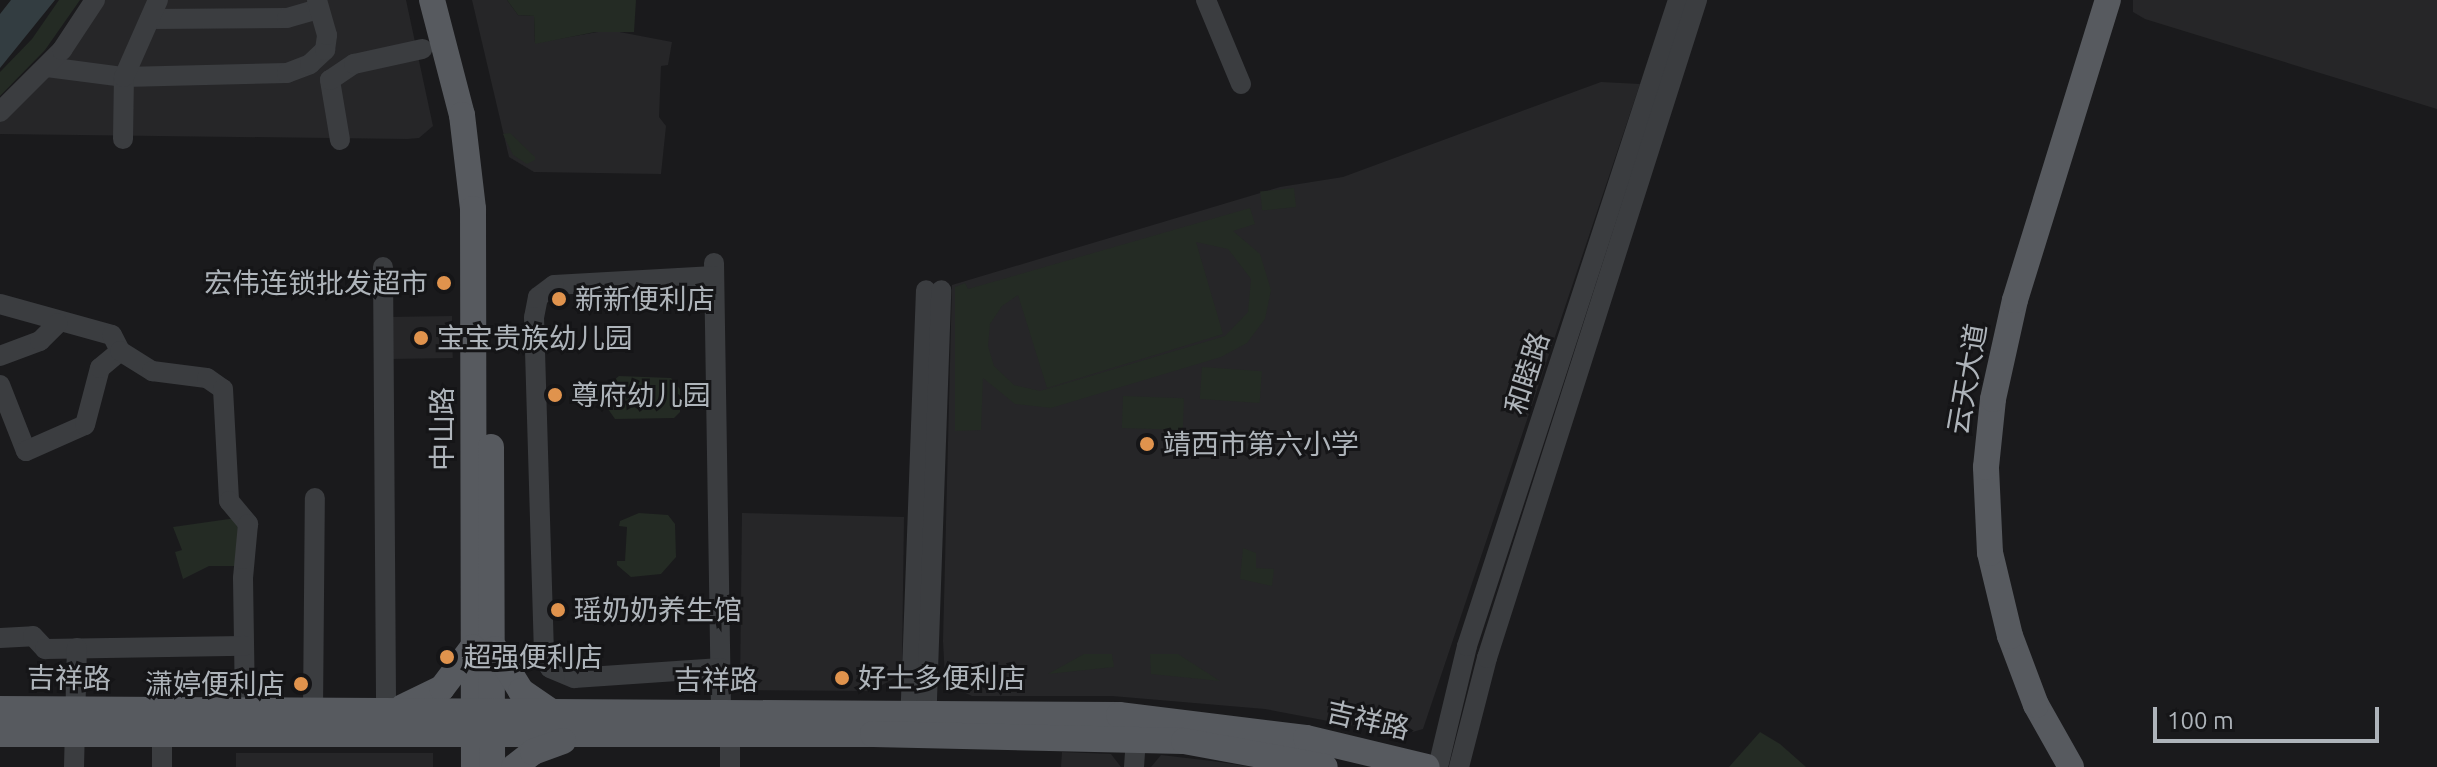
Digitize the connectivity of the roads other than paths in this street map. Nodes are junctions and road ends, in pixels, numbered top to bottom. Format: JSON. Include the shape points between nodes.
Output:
{"nodes":[{"id":1,"x":95,"y":0,"type":"edge"},
{"id":2,"x":432,"y":0,"type":"edge"},
{"id":3,"x":449,"y":0,"type":"edge"},
{"id":4,"x":1206,"y":0,"type":"edge"},
{"id":5,"x":1678,"y":0,"type":"edge"},
{"id":6,"x":1697,"y":0,"type":"edge"},
{"id":7,"x":2092,"y":0,"type":"edge"},
{"id":8,"x":2108,"y":0,"type":"edge"},
{"id":9,"x":318,"y":4,"type":"edge"},
{"id":10,"x":154,"y":10,"type":"edge"},
{"id":11,"x":422,"y":49,"type":"dead end"},
{"id":12,"x":317,"y":57,"type":"junction"},
{"id":13,"x":47,"y":67,"type":"junction"},
{"id":14,"x":336,"y":75,"type":"junction"},
{"id":15,"x":124,"y":77,"type":"junction"},
{"id":16,"x":1241,"y":84,"type":"dead end"},
{"id":17,"x":0,"y":112,"type":"edge"},
{"id":18,"x":123,"y":139,"type":"dead end"},
{"id":19,"x":340,"y":140,"type":"dead end"},
{"id":20,"x":383,"y":267,"type":"dead end"},
{"id":21,"x":933,"y":290,"type":"dead end"},
{"id":22,"x":0,"y":304,"type":"edge"},
{"id":23,"x":58,"y":323,"type":"junction"},
{"id":24,"x":120,"y":351,"type":"junction"},
{"id":25,"x":0,"y":356,"type":"edge"},
{"id":26,"x":0,"y":385,"type":"edge"},
{"id":27,"x":315,"y":498,"type":"dead end"},
{"id":28,"x":0,"y":638,"type":"edge"},
{"id":29,"x":244,"y":646,"type":"junction"},
{"id":30,"x":483,"y":647,"type":"junction"},
{"id":31,"x":77,"y":648,"type":"junction"},
{"id":32,"x":721,"y":668,"type":"junction"},
{"id":33,"x":0,"y":709,"type":"edge"},
{"id":34,"x":390,"y":709,"type":"junction"},
{"id":35,"x":245,"y":710,"type":"junction"},
{"id":36,"x":313,"y":710,"type":"junction"},
{"id":37,"x":721,"y":712,"type":"junction"},
{"id":38,"x":556,"y":715,"type":"junction"},
{"id":39,"x":76,"y":723,"type":"junction"},
{"id":40,"x":918,"y":724,"type":"junction"},
{"id":41,"x":483,"y":725,"type":"junction"},
{"id":42,"x":1143,"y":733,"type":"junction"},
{"id":43,"x":0,"y":734,"type":"edge"},
{"id":44,"x":420,"y":734,"type":"junction"},
{"id":45,"x":162,"y":735,"type":"junction"},
{"id":46,"x":586,"y":735,"type":"junction"},
{"id":47,"x":730,"y":737,"type":"junction"},
{"id":48,"x":74,"y":767,"type":"edge"},
{"id":49,"x":162,"y":767,"type":"edge"},
{"id":50,"x":462,"y":767,"type":"edge"},
{"id":51,"x":474,"y":767,"type":"edge"},
{"id":52,"x":492,"y":767,"type":"edge"},
{"id":53,"x":514,"y":767,"type":"edge"},
{"id":54,"x":730,"y":767,"type":"edge"},
{"id":55,"x":1134,"y":767,"type":"edge"},
{"id":56,"x":1325,"y":767,"type":"edge"},
{"id":57,"x":1427,"y":767,"type":"edge"},
{"id":58,"x":1438,"y":767,"type":"edge"},
{"id":59,"x":1459,"y":767,"type":"edge"},
{"id":60,"x":2052,"y":767,"type":"edge"},
{"id":61,"x":2071,"y":767,"type":"edge"}],
"edges":[{"from":1,"to":13,"type":"street"},
{"from":2,"to":30,"type":"main road","name":"中山路","via":[[462,115],[473,209]]},
{"from":3,"to":30,"type":"main road","name":"中山路","via":[[486,167]]},
{"from":4,"to":16,"type":"street"},
{"from":5,"to":58,"type":"street","name":"和睦路","via":[[1467,646]]},
{"from":6,"to":59,"type":"street","name":"和睦路","via":[[1487,658]]},
{"from":7,"to":60,"type":"main road","name":"云天大道","via":[[1989,346],[1973,455],[1973,524],[1989,616],[2003,665]]},
{"from":8,"to":61,"type":"main road","name":"云天大道","via":[[2015,300],[1991,410],[1986,467],[1990,553],[2010,636],[2036,705]]},
{"from":9,"to":10,"type":"street","via":[[287,18]]},
{"from":9,"to":12,"type":"street","via":[[327,35]]},
{"from":10,"to":15,"type":"street"},
{"from":11,"to":14,"type":"street"},
{"from":12,"to":14,"type":"street"},
{"from":12,"to":15,"type":"street","via":[[270,76]]},
{"from":13,"to":15,"type":"street"},
{"from":13,"to":17,"type":"street"},
{"from":14,"to":19,"type":"street"},
{"from":15,"to":18,"type":"street"},
{"from":20,"to":34,"type":"street"},
{"from":21,"to":40,"type":"street"},
{"from":22,"to":23,"type":"street"},
{"from":23,"to":24,"type":"street","via":[[112,335]]},
{"from":23,"to":25,"type":"street","via":[[46,338]]},
{"from":24,"to":26,"type":"street","via":[[100,368],[85,425],[28,450],[22,450],[15,435]]},
{"from":24,"to":29,"type":"street","via":[[152,371],[207,378],[223,389],[229,501],[248,524]]},
{"from":27,"to":36,"type":"street"},
{"from":28,"to":31,"type":"street","via":[[33,636],[45,649]]},
{"from":29,"to":31,"type":"street"},
{"from":29,"to":35,"type":"street"},
{"from":30,"to":34,"type":"main road","via":[[442,688]]},
{"from":30,"to":38,"type":"main road","via":[[521,691]]},
{"from":30,"to":41,"type":"main road","name":"中山路"},
{"from":31,"to":39,"type":"street"},
{"from":32,"to":32,"type":"street","via":[[714,269],[554,285],[538,297],[534,317],[544,655],[550,668],[574,678]]},
{"from":32,"to":37,"type":"street"},
{"from":33,"to":39,"type":"main road","name":"吉祥路"},
{"from":34,"to":36,"type":"main road","name":"吉祥路"},
{"from":34,"to":41,"type":"main road","name":"吉祥路"},
{"from":35,"to":36,"type":"main road","name":"吉祥路"},
{"from":35,"to":39,"type":"main road","name":"吉祥路"},
{"from":37,"to":38,"type":"main road","name":"吉祥路"},
{"from":37,"to":40,"type":"main road","name":"吉祥路"},
{"from":38,"to":41,"type":"main road","name":"吉祥路"},
{"from":39,"to":43,"type":"main road","name":"吉祥路"},
{"from":39,"to":45,"type":"main road","name":"吉祥路"},
{"from":39,"to":48,"type":"street"},
{"from":40,"to":42,"type":"main road","name":"吉祥路","via":[[1094,727]]},
{"from":40,"to":47,"type":"main road","name":"吉祥路"},
{"from":41,"to":44,"type":"main road","name":"吉祥路"},
{"from":41,"to":46,"type":"main road","name":"吉祥路"},
{"from":41,"to":51,"type":"main road","name":"中山路"},
{"from":41,"to":52,"type":"main road","name":"中山路"},
{"from":42,"to":55,"type":"street"},
{"from":42,"to":56,"type":"main road","name":"吉祥路"},
{"from":42,"to":57,"type":"main road","name":"吉祥路","via":[[1306,738]]},
{"from":44,"to":45,"type":"main road","name":"吉祥路"},
{"from":44,"to":50,"type":"main road","via":[[450,751]]},
{"from":45,"to":49,"type":"street"},
{"from":46,"to":47,"type":"main road","name":"吉祥路"},
{"from":46,"to":53,"type":"main road","via":[[541,748]]},
{"from":47,"to":54,"type":"street"}]}
